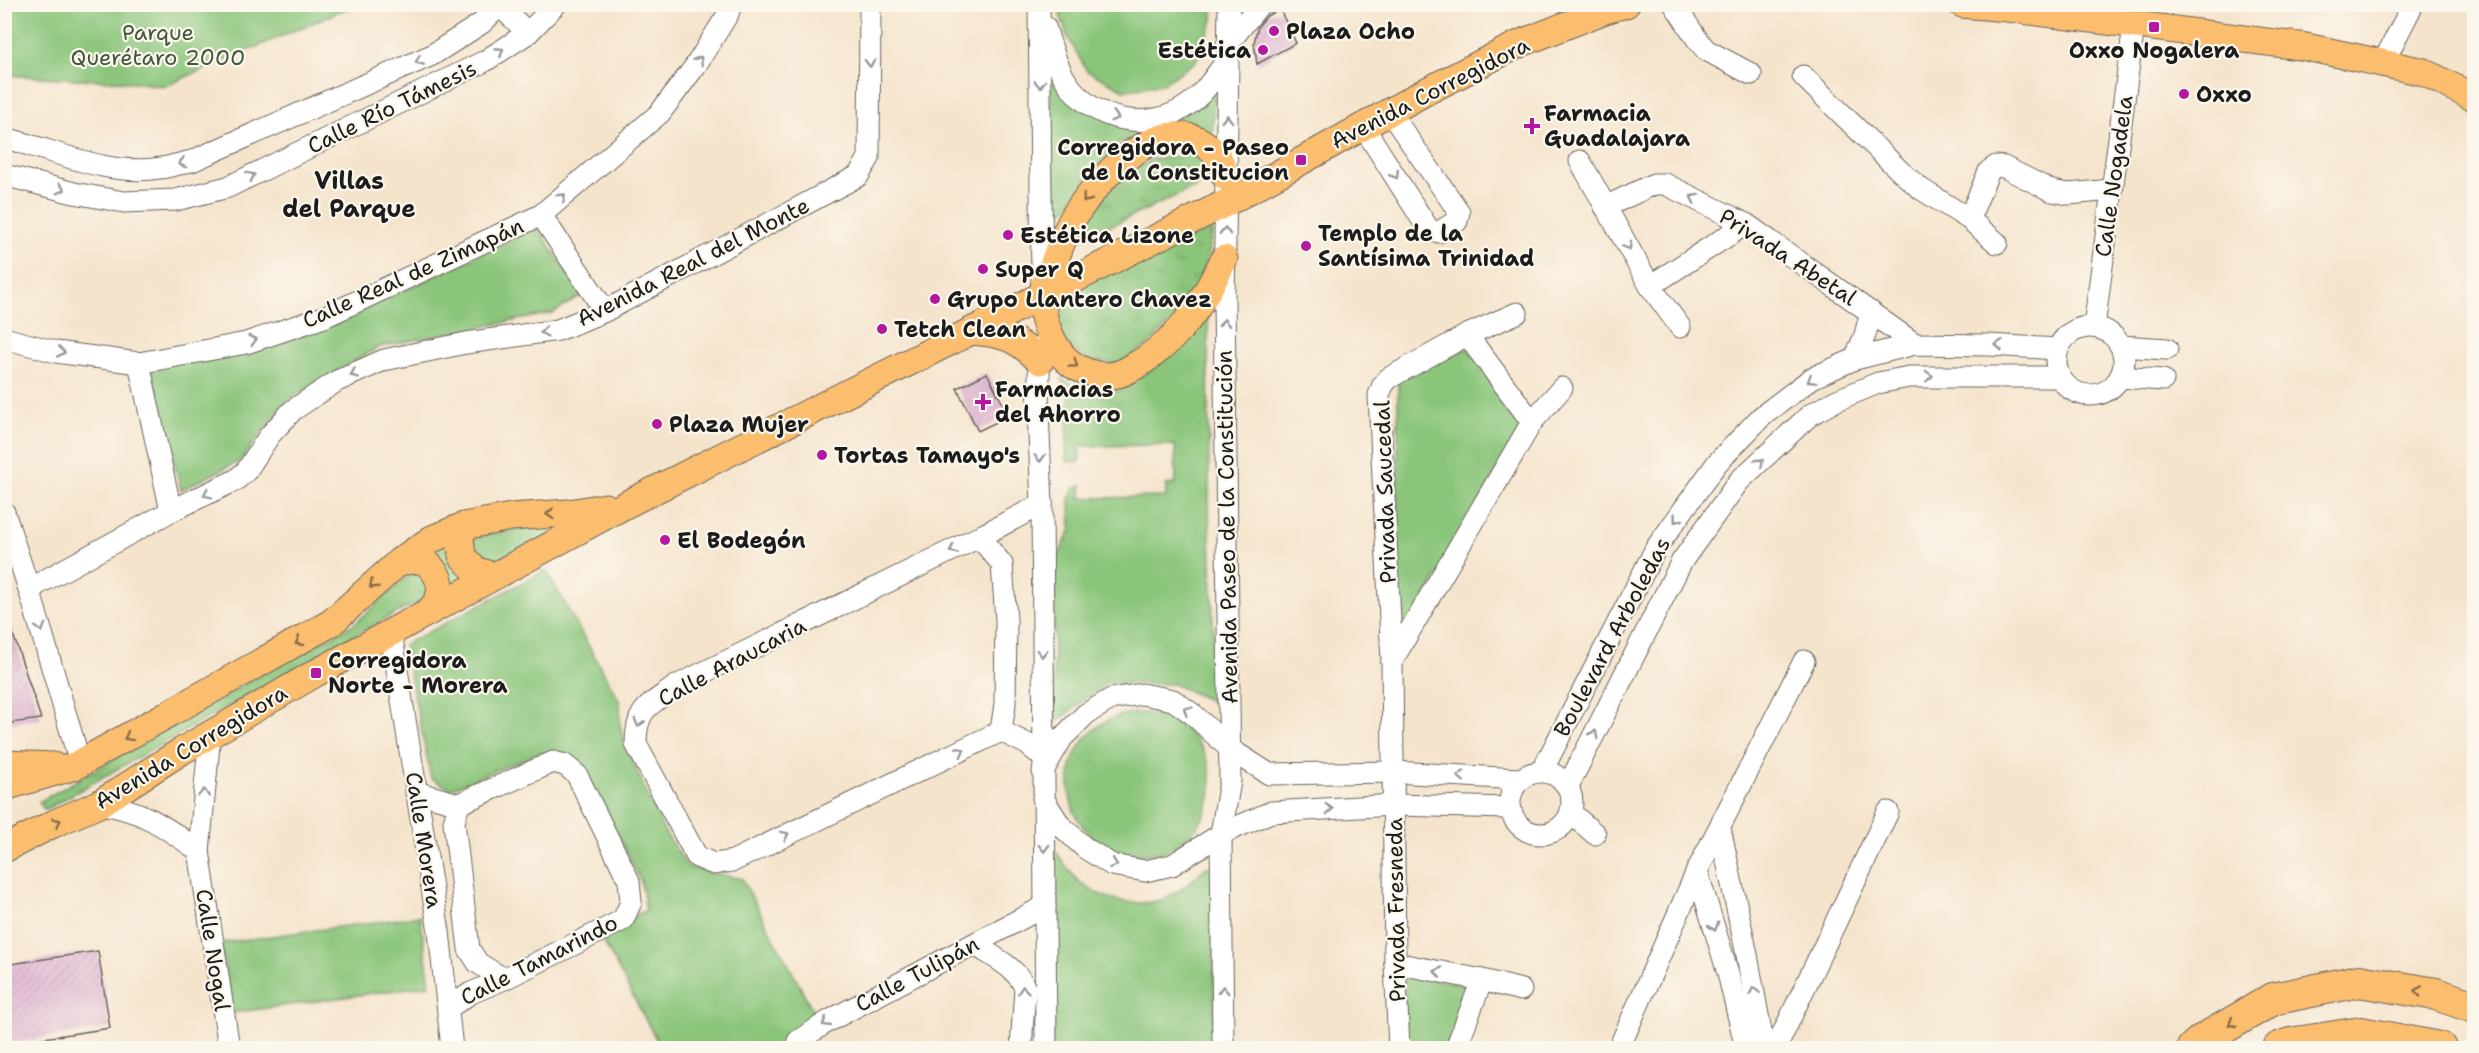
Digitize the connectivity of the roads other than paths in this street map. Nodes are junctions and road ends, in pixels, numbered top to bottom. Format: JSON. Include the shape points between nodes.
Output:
{"nodes":[{"id":1,"x":556,"y":4,"type":"edge"},
{"id":2,"x":731,"y":4,"type":"edge"},
{"id":3,"x":870,"y":4,"type":"edge"},
{"id":4,"x":1229,"y":4,"type":"edge"},
{"id":5,"x":1260,"y":4,"type":"edge"},
{"id":6,"x":1626,"y":4,"type":"edge"},
{"id":7,"x":1674,"y":4,"type":"edge"},
{"id":8,"x":1962,"y":4,"type":"edge"},
{"id":9,"x":2413,"y":4,"type":"edge"},
{"id":10,"x":501,"y":5,"type":"edge"},
{"id":11,"x":1039,"y":5,"type":"edge"},
{"id":12,"x":2134,"y":25,"type":"junction"},
{"id":13,"x":528,"y":33,"type":"junction"},
{"id":14,"x":1227,"y":52,"type":"junction"},
{"id":15,"x":2383,"y":63,"type":"junction"},
{"id":16,"x":1751,"y":74,"type":"dead end"},
{"id":17,"x":1803,"y":76,"type":"dead end"},
{"id":18,"x":2475,"y":98,"type":"edge"},
{"id":19,"x":1389,"y":111,"type":"junction"},
{"id":20,"x":275,"y":126,"type":"junction"},
{"id":21,"x":1363,"y":126,"type":"junction"},
{"id":22,"x":4,"y":138,"type":"edge"},
{"id":23,"x":293,"y":156,"type":"junction"},
{"id":24,"x":1580,"y":160,"type":"dead end"},
{"id":25,"x":4,"y":175,"type":"edge"},
{"id":26,"x":1226,"y":190,"type":"junction"},
{"id":27,"x":2112,"y":190,"type":"junction"},
{"id":28,"x":1605,"y":207,"type":"junction"},
{"id":29,"x":541,"y":215,"type":"junction"},
{"id":30,"x":1969,"y":219,"type":"junction"},
{"id":31,"x":1746,"y":224,"type":"junction"},
{"id":32,"x":1997,"y":243,"type":"dead end"},
{"id":33,"x":1224,"y":259,"type":"junction"},
{"id":34,"x":1650,"y":286,"type":"junction"},
{"id":35,"x":1042,"y":295,"type":"junction"},
{"id":36,"x":605,"y":311,"type":"junction"},
{"id":37,"x":1871,"y":312,"type":"junction"},
{"id":38,"x":1517,"y":313,"type":"dead end"},
{"id":39,"x":1680,"y":327,"type":"dead end"},
{"id":40,"x":2094,"y":327,"type":"junction"},
{"id":41,"x":971,"y":330,"type":"junction"},
{"id":42,"x":1467,"y":335,"type":"junction"},
{"id":43,"x":4,"y":338,"type":"edge"},
{"id":44,"x":1915,"y":344,"type":"junction"},
{"id":45,"x":2121,"y":346,"type":"junction"},
{"id":46,"x":2058,"y":349,"type":"junction"},
{"id":47,"x":2167,"y":350,"type":"dead end"},
{"id":48,"x":1855,"y":359,"type":"junction"},
{"id":49,"x":1040,"y":361,"type":"junction"},
{"id":50,"x":139,"y":363,"type":"junction"},
{"id":51,"x":2120,"y":377,"type":"junction"},
{"id":52,"x":2060,"y":378,"type":"junction"},
{"id":53,"x":2163,"y":380,"type":"dead end"},
{"id":54,"x":1562,"y":388,"type":"dead end"},
{"id":55,"x":1532,"y":422,"type":"junction"},
{"id":56,"x":1717,"y":463,"type":"junction"},
{"id":57,"x":1739,"y":481,"type":"junction"},
{"id":58,"x":628,"y":502,"type":"junction"},
{"id":59,"x":1042,"y":504,"type":"junction"},
{"id":60,"x":171,"y":511,"type":"junction"},
{"id":61,"x":4,"y":512,"type":"edge"},
{"id":62,"x":511,"y":517,"type":"junction"},
{"id":63,"x":464,"y":526,"type":"junction"},
{"id":64,"x":979,"y":537,"type":"junction"},
{"id":65,"x":524,"y":560,"type":"junction"},
{"id":66,"x":400,"y":561,"type":"junction"},
{"id":67,"x":494,"y":576,"type":"junction"},
{"id":68,"x":29,"y":589,"type":"junction"},
{"id":69,"x":427,"y":613,"type":"junction"},
{"id":70,"x":391,"y":632,"type":"junction"},
{"id":71,"x":1392,"y":661,"type":"junction"},
{"id":72,"x":1804,"y":661,"type":"dead end"},
{"id":73,"x":1001,"y":731,"type":"junction"},
{"id":74,"x":210,"y":734,"type":"junction"},
{"id":75,"x":1230,"y":749,"type":"junction"},
{"id":76,"x":4,"y":764,"type":"edge"},
{"id":77,"x":77,"y":765,"type":"junction"},
{"id":78,"x":1042,"y":765,"type":"junction"},
{"id":79,"x":1542,"y":771,"type":"junction"},
{"id":80,"x":1394,"y":772,"type":"junction"},
{"id":81,"x":1519,"y":779,"type":"junction"},
{"id":82,"x":1568,"y":786,"type":"junction"},
{"id":83,"x":4,"y":787,"type":"edge"},
{"id":84,"x":416,"y":792,"type":"junction"},
{"id":85,"x":1043,"y":797,"type":"junction"},
{"id":86,"x":99,"y":804,"type":"junction"},
{"id":87,"x":459,"y":804,"type":"junction"},
{"id":88,"x":1394,"y":805,"type":"junction"},
{"id":89,"x":4,"y":807,"type":"edge"},
{"id":90,"x":1509,"y":808,"type":"junction"},
{"id":91,"x":1888,"y":812,"type":"dead end"},
{"id":92,"x":1571,"y":813,"type":"junction"},
{"id":93,"x":1720,"y":828,"type":"junction"},
{"id":94,"x":1221,"y":834,"type":"junction"},
{"id":95,"x":1595,"y":834,"type":"dead end"},
{"id":96,"x":4,"y":849,"type":"edge"},
{"id":97,"x":199,"y":851,"type":"junction"},
{"id":98,"x":1697,"y":871,"type":"junction"},
{"id":99,"x":1045,"y":906,"type":"junction"},
{"id":100,"x":974,"y":944,"type":"junction"},
{"id":101,"x":1395,"y":963,"type":"junction"},
{"id":102,"x":504,"y":979,"type":"junction"},
{"id":103,"x":1482,"y":980,"type":"junction"},
{"id":104,"x":1521,"y":990,"type":"dead end"},
{"id":105,"x":2475,"y":1006,"type":"edge"},
{"id":106,"x":448,"y":1008,"type":"junction"},
{"id":107,"x":229,"y":1048,"type":"edge"},
{"id":108,"x":452,"y":1048,"type":"edge"},
{"id":109,"x":798,"y":1048,"type":"edge"},
{"id":110,"x":1021,"y":1048,"type":"edge"},
{"id":111,"x":1046,"y":1048,"type":"edge"},
{"id":112,"x":1223,"y":1048,"type":"edge"},
{"id":113,"x":1399,"y":1048,"type":"edge"},
{"id":114,"x":1456,"y":1048,"type":"edge"},
{"id":115,"x":1619,"y":1048,"type":"edge"},
{"id":116,"x":1746,"y":1048,"type":"edge"},
{"id":117,"x":1764,"y":1048,"type":"edge"},
{"id":118,"x":1776,"y":1048,"type":"edge"},
{"id":119,"x":2193,"y":1048,"type":"edge"},
{"id":120,"x":2279,"y":1048,"type":"edge"},
{"id":121,"x":2440,"y":1048,"type":"edge"}],
"edges":[{"from":1,"to":13,"type":"street","name":"Calle Río Támesis"},
{"from":29,"to":2,"type":"street","name":"Calle Real de Zimapán","one_way":true,"via":[[660,113],[696,65]]},
{"from":3,"to":36,"type":"street","name":"Avenida Real del Monte","one_way":true,"via":[[869,158],[858,176]]},
{"from":4,"to":14,"type":"street","name":"Avenida Paseo de la Constitución"},
{"from":5,"to":14,"type":"street"},
{"from":6,"to":19,"type":"main road","name":"Avenida Corregidora","via":[[1519,44]]},
{"from":7,"to":16,"type":"street","via":[[1706,50]]},
{"from":8,"to":12,"type":"main road"},
{"from":9,"to":15,"type":"street"},
{"from":10,"to":13,"type":"street"},
{"from":10,"to":20,"type":"street","name":"Calle Río Támesis","one_way":true,"via":[[482,23],[432,55]]},
{"from":11,"to":14,"type":"street","one_way":true,"via":[[1066,82],[1085,103],[1110,116],[1150,120],[1177,112],[1199,96]]},
{"from":11,"to":35,"type":"street","one_way":true},
{"from":12,"to":15,"type":"main road","via":[[2306,47]]},
{"from":12,"to":27,"type":"street","name":"Calle Nogadela"},
{"from":23,"to":13,"type":"street","name":"Calle Río Támesis","one_way":true,"via":[[485,61]]},
{"from":26,"to":14,"type":"street","name":"Avenida Paseo de la Constitución","one_way":true},
{"from":15,"to":18,"type":"main road","via":[[2424,72]]},
{"from":17,"to":30,"type":"street","via":[[1899,171]]},
{"from":19,"to":21,"type":"main road","name":"Avenida Corregidora"},
{"from":21,"to":19,"type":"street","one_way":true,"via":[[1429,230],[1439,232],[1457,221],[1459,212]]},
{"from":20,"to":22,"type":"street","name":"Calle Río Támesis","one_way":true,"via":[[192,160],[159,169],[126,169]]},
{"from":20,"to":23,"type":"street"},
{"from":21,"to":26,"type":"main road","name":"Avenida Corregidora"},
{"from":25,"to":23,"type":"street","name":"Calle Río Támesis","one_way":true,"via":[[124,202],[176,200],[228,188]]},
{"from":24,"to":28,"type":"street"},
{"from":33,"to":26,"type":"street","name":"Avenida Paseo de la Constitución","one_way":true},
{"from":26,"to":35,"type":"main road","name":"Avenida Corregidora"},
{"from":26,"to":35,"type":"main road","one_way":true,"via":[[1216,154],[1198,140],[1173,134],[1145,145],[1108,175],[1076,213]]},
{"from":27,"to":30,"type":"street","via":[[2068,194],[2052,191],[1996,166],[1989,171]]},
{"from":27,"to":40,"type":"street","name":"Calle Nogadela"},
{"from":31,"to":28,"type":"street","name":"Privada Abetal","one_way":true,"via":[[1665,184],[1654,184]]},
{"from":28,"to":34,"type":"street","one_way":true},
{"from":29,"to":36,"type":"street"},
{"from":50,"to":29,"type":"street","name":"Calle Real de Zimapán","one_way":true,"via":[[246,343],[324,317]]},
{"from":30,"to":32,"type":"street"},
{"from":31,"to":34,"type":"street"},
{"from":31,"to":37,"type":"street","name":"Privada Abetal"},
{"from":35,"to":33,"type":"main road","one_way":true,"via":[[1053,341],[1064,356],[1090,374],[1111,376],[1139,363],[1172,338],[1199,307]]},
{"from":75,"to":33,"type":"street","name":"Avenida Paseo de la Constitución","one_way":true},
{"from":34,"to":39,"type":"street"},
{"from":35,"to":41,"type":"main road","name":"Avenida Corregidora"},
{"from":35,"to":49,"type":"street"},
{"from":36,"to":60,"type":"street","name":"Avenida Real del Monte","one_way":true,"via":[[558,330],[384,360],[337,381],[293,410],[236,480]]},
{"from":37,"to":44,"type":"street","name":"Privada Abetal"},
{"from":37,"to":48,"type":"street"},
{"from":38,"to":42,"type":"street","name":"Privada Saucedal"},
{"from":40,"to":45,"type":"street","via":[[2105,330]]},
{"from":40,"to":46,"type":"street","via":[[2072,332]]},
{"from":41,"to":49,"type":"main road","via":[[1012,338]]},
{"from":41,"to":58,"type":"main road","name":"Avenida Corregidora"},
{"from":42,"to":55,"type":"street"},
{"from":42,"to":71,"type":"street","name":"Privada Saucedal","via":[[1389,378],[1379,395]]},
{"from":43,"to":50,"type":"street","name":"Calle Real de Zimapán","one_way":true,"via":[[56,352]]},
{"from":46,"to":44,"type":"street","name":"Boulevard Arboledas","one_way":true},
{"from":44,"to":48,"type":"street","name":"Boulevard Arboledas"},
{"from":45,"to":47,"type":"street"},
{"from":45,"to":51,"type":"street","via":[[2124,356]]},
{"from":46,"to":52,"type":"street"},
{"from":48,"to":56,"type":"street","name":"Boulevard Arboledas","one_way":true,"via":[[1812,378],[1761,417]]},
{"from":49,"to":59,"type":"street","one_way":true},
{"from":50,"to":60,"type":"street"},
{"from":51,"to":52,"type":"street","via":[[2108,390],[2090,396],[2067,387]]},
{"from":51,"to":53,"type":"street"},
{"from":57,"to":52,"type":"street","name":"Boulevard Arboledas","one_way":true,"via":[[1810,415],[1878,383],[1937,376]]},
{"from":54,"to":55,"type":"street","name":"Privada Saucedal"},
{"from":55,"to":71,"type":"street","name":"Privada Saucedal"},
{"from":56,"to":57,"type":"street"},
{"from":56,"to":79,"type":"street","name":"Boulevard Arboledas","one_way":true,"via":[[1656,548]]},
{"from":82,"to":57,"type":"street","name":"Boulevard Arboledas","one_way":true,"via":[[1682,561]]},
{"from":58,"to":62,"type":"main road","name":"Avenida Corregidora","one_way":true,"via":[[568,513]]},
{"from":58,"to":65,"type":"main road","name":"Avenida Corregidora"},
{"from":59,"to":64,"type":"street","name":"Calle Araucaria"},
{"from":59,"to":78,"type":"street","one_way":true},
{"from":60,"to":68,"type":"street","name":"Avenida Real del Monte"},
{"from":61,"to":68,"type":"street"},
{"from":62,"to":63,"type":"main road","name":"Avenida Corregidora"},
{"from":62,"to":65,"type":"main road","via":[[521,528],[527,545]]},
{"from":63,"to":66,"type":"main road","name":"Avenida Corregidora","via":[[432,538]]},
{"from":63,"to":67,"type":"main road","via":[[460,536],[462,556],[475,570]]},
{"from":64,"to":73,"type":"street","via":[[1002,564],[1006,620]]},
{"from":64,"to":73,"type":"street","name":"Calle Araucaria","one_way":true,"via":[[676,687],[643,711],[636,726],[636,744],[697,857],[714,864],[733,861]]},
{"from":65,"to":67,"type":"main road","name":"Avenida Corregidora"},
{"from":66,"to":69,"type":"main road","via":[[423,560],[436,570],[441,589],[435,606]]},
{"from":66,"to":77,"type":"main road","name":"Avenida Corregidora","one_way":true,"via":[[332,623]]},
{"from":67,"to":69,"type":"main road","name":"Avenida Corregidora"},
{"from":68,"to":77,"type":"street","one_way":true},
{"from":69,"to":70,"type":"main road","name":"Avenida Corregidora"},
{"from":70,"to":74,"type":"main road","name":"Avenida Corregidora"},
{"from":70,"to":84,"type":"street","name":"Calle Morera"},
{"from":71,"to":80,"type":"street","name":"Privada Saucedal"},
{"from":72,"to":93,"type":"street"},
{"from":73,"to":78,"type":"street","via":[[1027,744]]},
{"from":74,"to":86,"type":"main road","name":"Avenida Corregidora"},
{"from":97,"to":74,"type":"street","name":"Calle Nogal","one_way":true},
{"from":75,"to":78,"type":"street","one_way":true,"via":[[1173,700],[1142,694],[1112,699],[1086,714]]},
{"from":75,"to":80,"type":"street","via":[[1269,774]]},
{"from":75,"to":94,"type":"street","name":"Avenida Paseo de la Constitución","via":[[1230,781]]},
{"from":76,"to":77,"type":"main road"},
{"from":77,"to":83,"type":"main road","name":"Avenida Corregidora"},
{"from":77,"to":89,"type":"main road"},
{"from":78,"to":85,"type":"street"},
{"from":79,"to":81,"type":"street"},
{"from":79,"to":82,"type":"street","via":[[1557,776]]},
{"from":81,"to":80,"type":"street","one_way":true},
{"from":80,"to":88,"type":"street","name":"Privada Fresneda"},
{"from":81,"to":90,"type":"street"},
{"from":82,"to":92,"type":"street"},
{"from":84,"to":87,"type":"street"},
{"from":84,"to":106,"type":"street","name":"Calle Morera"},
{"from":85,"to":94,"type":"street","one_way":true,"via":[[1060,825],[1112,865],[1145,871],[1173,865]]},
{"from":85,"to":99,"type":"street","one_way":true},
{"from":96,"to":86,"type":"main road","name":"Avenida Corregidora","one_way":true},
{"from":86,"to":97,"type":"street","via":[[122,806],[160,823]]},
{"from":87,"to":102,"type":"street","name":"Calle Morera","via":[[454,822],[469,949],[478,963]]},
{"from":87,"to":102,"type":"street","name":"Calle Tamarindo","via":[[553,762],[566,765],[577,775],[629,881],[631,902],[623,920]]},
{"from":88,"to":90,"type":"street"},
{"from":94,"to":88,"type":"street","one_way":true,"via":[[1271,812]]},
{"from":88,"to":101,"type":"street","name":"Privada Fresneda"},
{"from":90,"to":92,"type":"street","via":[[1517,824],[1530,833],[1547,834],[1562,827]]},
{"from":91,"to":118,"type":"street"},
{"from":92,"to":95,"type":"street"},
{"from":93,"to":98,"type":"street"},
{"from":117,"to":93,"type":"street","one_way":true},
{"from":112,"to":94,"type":"street","name":"Avenida Paseo de la Constitución","one_way":true},
{"from":97,"to":107,"type":"street","name":"Calle Nogal"},
{"from":98,"to":115,"type":"street"},
{"from":98,"to":116,"type":"street","one_way":true},
{"from":99,"to":100,"type":"street","name":"Calle Tulipán"},
{"from":99,"to":111,"type":"street"},
{"from":100,"to":109,"type":"street","name":"Calle Tulipán","one_way":true,"via":[[827,1022],[798,1041]]},
{"from":110,"to":100,"type":"street","one_way":true,"via":[[1025,988],[1022,980]]},
{"from":103,"to":101,"type":"street","one_way":true},
{"from":101,"to":113,"type":"street","name":"Privada Fresneda"},
{"from":102,"to":106,"type":"street","name":"Calle Tamarindo"},
{"from":103,"to":104,"type":"street"},
{"from":103,"to":114,"type":"street"},
{"from":105,"to":119,"type":"highway","one_way":true,"via":[[2436,994],[2359,981],[2273,999]]},
{"from":106,"to":108,"type":"street","name":"Calle Morera"},
{"from":120,"to":121,"type":"highway","via":[[2361,1033]]}]}
